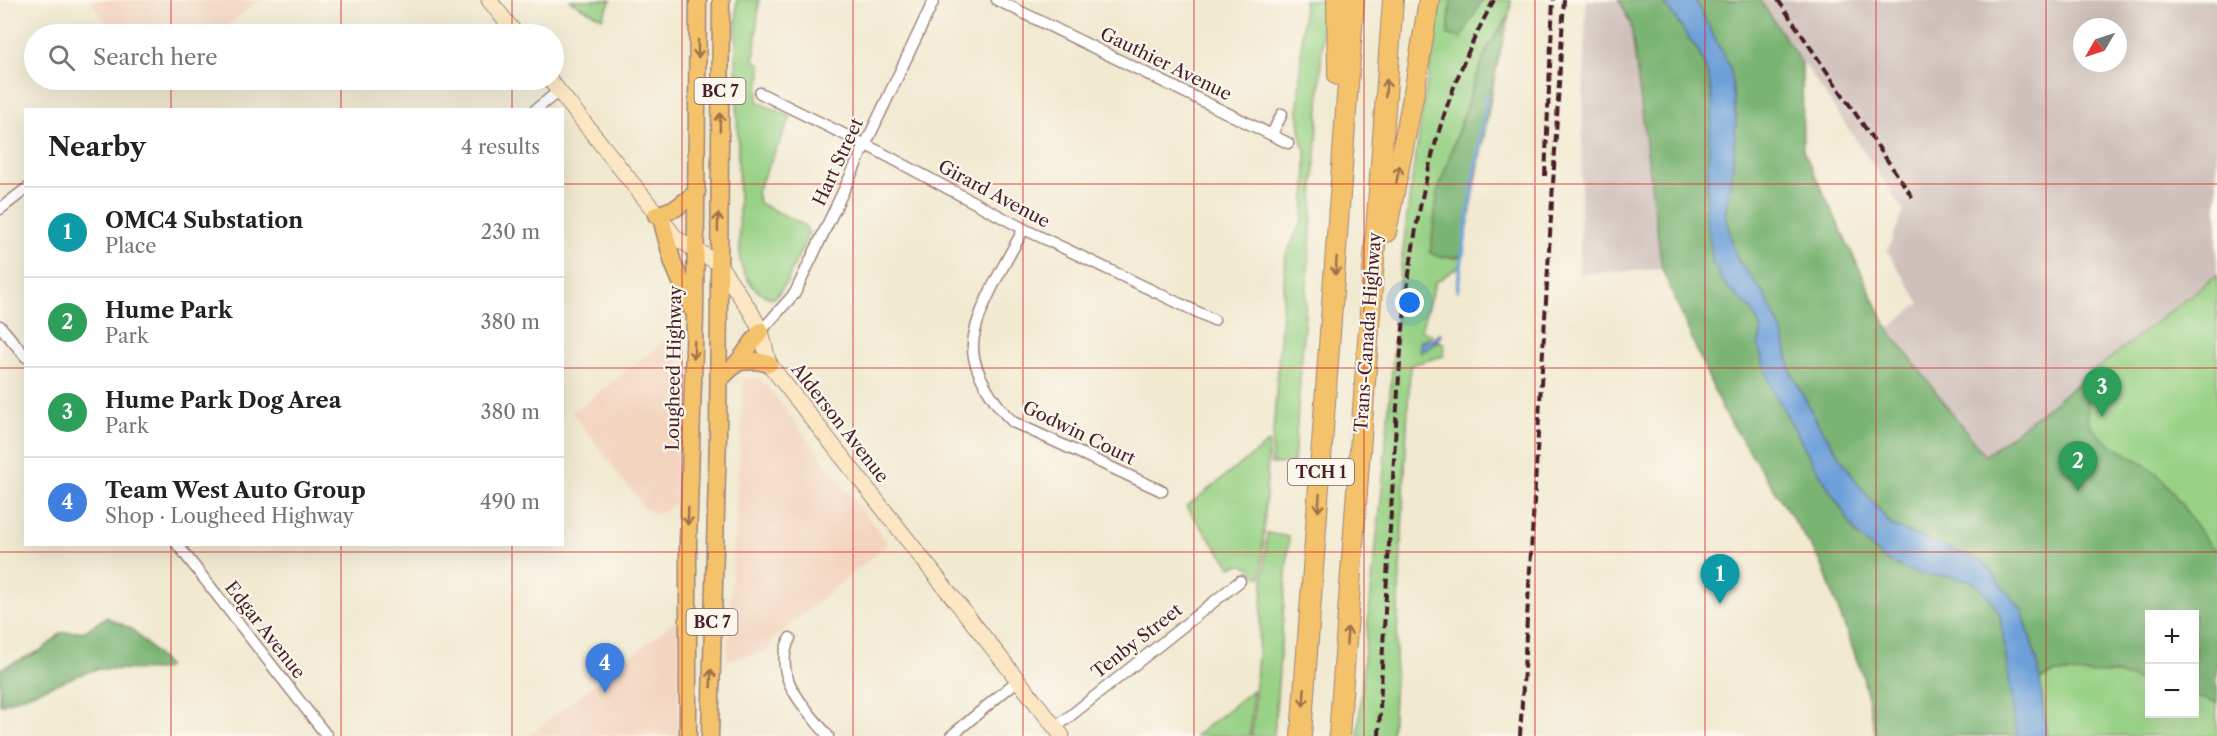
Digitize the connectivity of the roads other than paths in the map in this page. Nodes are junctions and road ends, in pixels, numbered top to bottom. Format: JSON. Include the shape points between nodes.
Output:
{"nodes":[{"id":1,"x":698,"y":0,"type":"edge"},
{"id":2,"x":721,"y":0,"type":"edge"},
{"id":3,"x":934,"y":0,"type":"edge"},
{"id":4,"x":997,"y":0,"type":"edge"},
{"id":5,"x":1336,"y":0,"type":"edge"},
{"id":6,"x":1354,"y":0,"type":"edge"},
{"id":7,"x":1393,"y":0,"type":"edge"},
{"id":8,"x":1429,"y":0,"type":"edge"},
{"id":9,"x":497,"y":3,"type":"edge"},
{"id":10,"x":510,"y":24,"type":"edge"},
{"id":11,"x":550,"y":90,"type":"edge"},
{"id":12,"x":558,"y":90,"type":"edge"},
{"id":13,"x":760,"y":93,"type":"dead end"},
{"id":14,"x":537,"y":108,"type":"edge"},
{"id":15,"x":1282,"y":114,"type":"dead end"},
{"id":16,"x":1272,"y":135,"type":"junction"},
{"id":17,"x":1288,"y":143,"type":"dead end"},
{"id":18,"x":865,"y":144,"type":"junction"},
{"id":19,"x":24,"y":191,"type":"edge"},
{"id":20,"x":697,"y":192,"type":"junction"},
{"id":21,"x":1340,"y":208,"type":"junction"},
{"id":22,"x":0,"y":209,"type":"edge"},
{"id":23,"x":659,"y":218,"type":"junction"},
{"id":24,"x":1024,"y":229,"type":"junction"},
{"id":25,"x":695,"y":249,"type":"junction"},
{"id":26,"x":718,"y":263,"type":"junction"},
{"id":27,"x":1369,"y":314,"type":"junction"},
{"id":28,"x":695,"y":316,"type":"junction"},
{"id":29,"x":1214,"y":320,"type":"dead end"},
{"id":30,"x":0,"y":326,"type":"edge"},
{"id":31,"x":761,"y":332,"type":"junction"},
{"id":32,"x":24,"y":355,"type":"edge"},
{"id":33,"x":738,"y":362,"type":"junction"},
{"id":34,"x":769,"y":364,"type":"junction"},
{"id":35,"x":719,"y":380,"type":"junction"},
{"id":36,"x":1162,"y":491,"type":"dead end"},
{"id":37,"x":179,"y":546,"type":"edge"},
{"id":38,"x":1240,"y":581,"type":"dead end"},
{"id":39,"x":790,"y":638,"type":"dead end"},
{"id":40,"x":1018,"y":680,"type":"junction"},
{"id":41,"x":1058,"y":732,"type":"edge"},
{"id":42,"x":327,"y":736,"type":"edge"},
{"id":43,"x":688,"y":736,"type":"edge"},
{"id":44,"x":710,"y":736,"type":"edge"},
{"id":45,"x":828,"y":736,"type":"edge"},
{"id":46,"x":951,"y":736,"type":"edge"},
{"id":47,"x":1301,"y":736,"type":"edge"},
{"id":48,"x":1339,"y":736,"type":"edge"}],
"edges":[{"from":1,"to":20,"type":"main road","name":"Lougheed Highway","number":"BC 7","one_way":true},
{"from":26,"to":2,"type":"main road","number":"BC 7","one_way":true},
{"from":3,"to":18,"type":"street","name":"Hart Street"},
{"from":4,"to":16,"type":"street","name":"Gauthier Avenue"},
{"from":5,"to":21,"type":"highway"},
{"from":6,"to":21,"type":"highway","name":"Trans-Canada Highway","number":"TCH 1"},
{"from":27,"to":7,"type":"highway","name":"Trans-Canada Highway","number":"TCH 1","one_way":true},
{"from":27,"to":8,"type":"highway","one_way":true},
{"from":9,"to":10,"type":"street"},
{"from":11,"to":14,"type":"street"},
{"from":12,"to":23,"type":"street","name":"Alderson Avenue"},
{"from":13,"to":18,"type":"street","name":"Girard Avenue"},
{"from":15,"to":16,"type":"street"},
{"from":16,"to":17,"type":"street","name":"Gauthier Avenue"},
{"from":18,"to":24,"type":"street","name":"Girard Avenue"},
{"from":18,"to":31,"type":"street","name":"Hart Street","via":[[795,294]]},
{"from":19,"to":22,"type":"street"},
{"from":20,"to":23,"type":"main road"},
{"from":20,"to":25,"type":"main road","name":"Lougheed Highway","number":"BC 7"},
{"from":21,"to":47,"type":"highway","name":"Trans-Canada Highway","number":"TCH 1","one_way":true},
{"from":23,"to":25,"type":"street","name":"Alderson Avenue","via":[[676,238]]},
{"from":23,"to":28,"type":"main road"},
{"from":24,"to":29,"type":"street","name":"Girard Avenue"},
{"from":24,"to":36,"type":"street","name":"Godwin Court","via":[[976,330],[973,346],[978,370],[995,402],[1013,422]]},
{"from":25,"to":26,"type":"street","name":"Alderson Avenue"},
{"from":25,"to":28,"type":"main road","name":"Lougheed Highway","number":"BC 7"},
{"from":26,"to":31,"type":"street","name":"Alderson Avenue"},
{"from":26,"to":35,"type":"main road","number":"BC 7"},
{"from":48,"to":27,"type":"highway","name":"Trans-Canada Highway","number":"TCH 1","one_way":true},
{"from":28,"to":43,"type":"main road","name":"Lougheed Highway","number":"BC 7","one_way":true,"via":[[688,543]]},
{"from":30,"to":32,"type":"street"},
{"from":31,"to":33,"type":"main road"},
{"from":31,"to":34,"type":"street","name":"Alderson Avenue"},
{"from":33,"to":34,"type":"main road"},
{"from":33,"to":35,"type":"main road"},
{"from":34,"to":40,"type":"street","name":"Alderson Avenue"},
{"from":44,"to":35,"type":"main road","number":"BC 7","one_way":true},
{"from":37,"to":42,"type":"street","name":"Edgar Avenue"},
{"from":38,"to":41,"type":"street","name":"Tenby Street"},
{"from":39,"to":45,"type":"street","via":[[783,663],[787,679]]},
{"from":40,"to":41,"type":"street","name":"Alderson Avenue"},
{"from":40,"to":46,"type":"street"}]}
